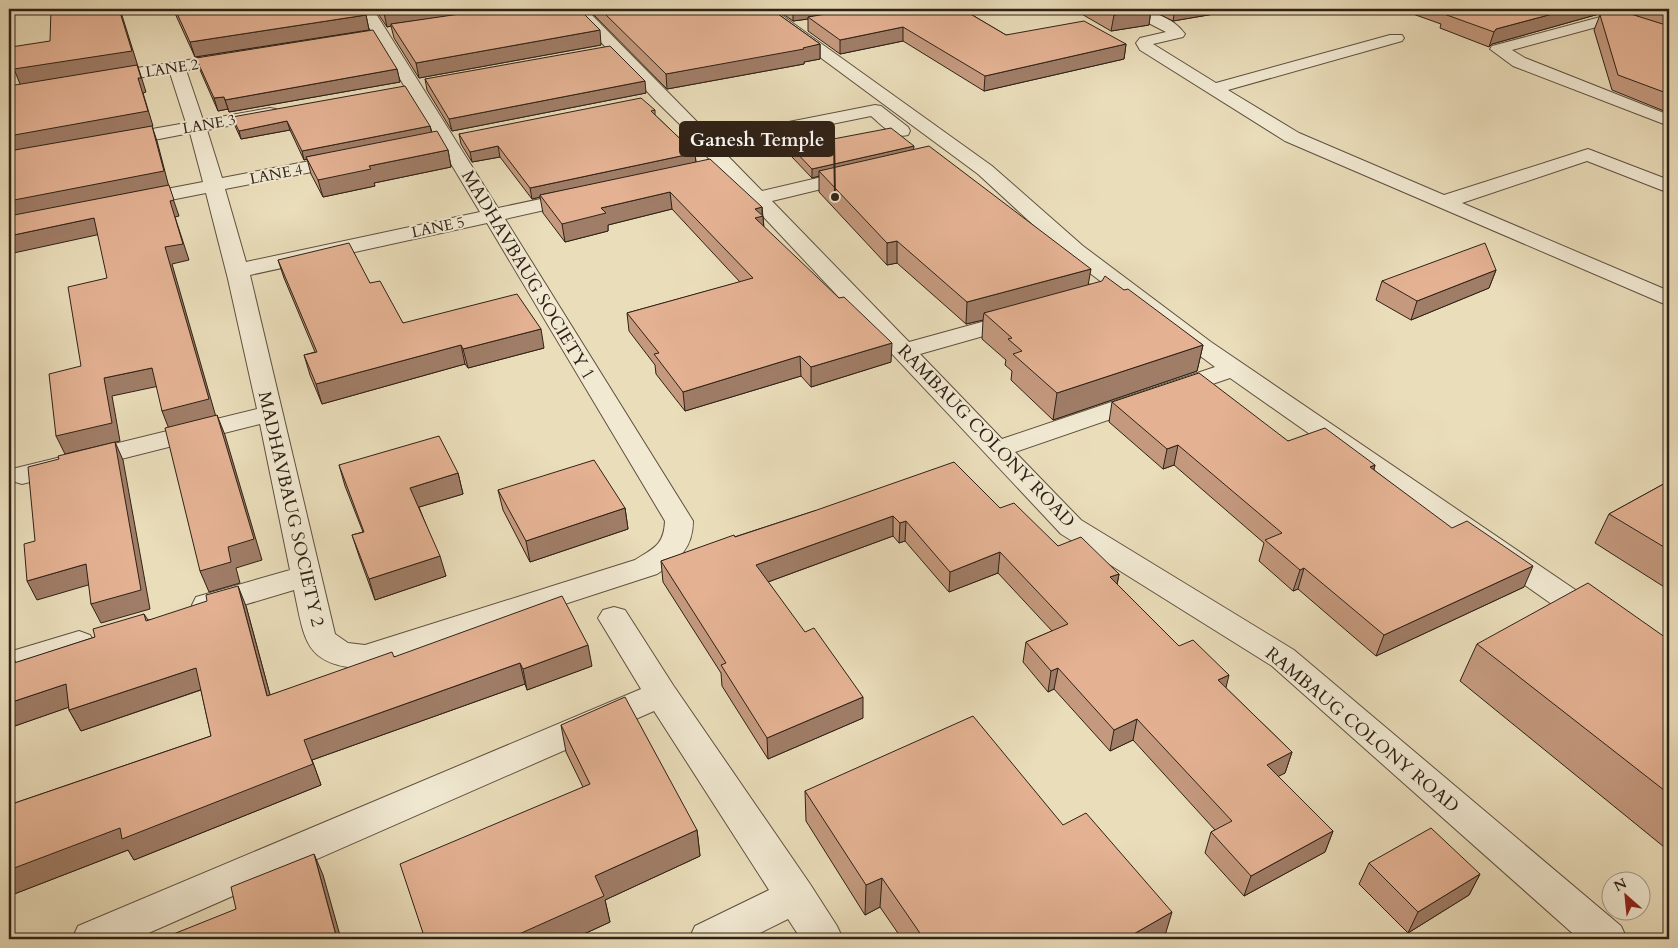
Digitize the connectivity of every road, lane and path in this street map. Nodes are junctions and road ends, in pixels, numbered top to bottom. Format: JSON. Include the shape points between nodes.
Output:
{"nodes":[{"id":1,"x":366,"y":9,"type":"edge"},
{"id":2,"x":578,"y":9,"type":"edge"},
{"id":3,"x":764,"y":9,"type":"edge"},
{"id":4,"x":1139,"y":9,"type":"edge"},
{"id":5,"x":1588,"y":9,"type":"edge"},
{"id":6,"x":1647,"y":9,"type":"edge"},
{"id":7,"x":1614,"y":18,"type":"junction"},
{"id":8,"x":1642,"y":27,"type":"edge"},
{"id":9,"x":1396,"y":38,"type":"dead end"},
{"id":10,"x":207,"y":62,"type":"edge"},
{"id":11,"x":178,"y":67,"type":"junction"},
{"id":12,"x":93,"y":80,"type":"edge"},
{"id":13,"x":1214,"y":89,"type":"junction"},
{"id":14,"x":283,"y":111,"type":"edge"},
{"id":15,"x":1669,"y":121,"type":"edge"},
{"id":16,"x":198,"y":127,"type":"junction"},
{"id":17,"x":912,"y":140,"type":"dead end"},
{"id":18,"x":104,"y":144,"type":"edge"},
{"id":19,"x":359,"y":157,"type":"edge"},
{"id":20,"x":713,"y":159,"type":"junction"},
{"id":21,"x":870,"y":172,"type":"edge"},
{"id":22,"x":214,"y":186,"type":"junction"},
{"id":23,"x":1669,"y":187,"type":"edge"},
{"id":24,"x":595,"y":193,"type":"edge"},
{"id":25,"x":758,"y":198,"type":"junction"},
{"id":26,"x":1443,"y":202,"type":"junction"},
{"id":27,"x":116,"y":205,"type":"edge"},
{"id":28,"x":491,"y":216,"type":"junction"},
{"id":29,"x":237,"y":271,"type":"junction"},
{"id":30,"x":1669,"y":299,"type":"edge"},
{"id":31,"x":1043,"y":312,"type":"edge"},
{"id":32,"x":904,"y":351,"type":"junction"},
{"id":33,"x":1233,"y":369,"type":"junction"},
{"id":34,"x":270,"y":414,"type":"junction"},
{"id":35,"x":998,"y":449,"type":"junction"},
{"id":36,"x":22,"y":475,"type":"dead end"},
{"id":37,"x":676,"y":544,"type":"joint"},
{"id":38,"x":306,"y":576,"type":"junction"},
{"id":39,"x":176,"y":614,"type":"edge"},
{"id":40,"x":614,"y":618,"type":"dead end"},
{"id":41,"x":1612,"y":630,"type":"edge"},
{"id":42,"x":102,"y":637,"type":"edge"},
{"id":43,"x":9,"y":664,"type":"edge"},
{"id":44,"x":661,"y":694,"type":"junction"},
{"id":45,"x":796,"y":896,"type":"junction"},
{"id":46,"x":92,"y":939,"type":"edge"},
{"id":47,"x":709,"y":939,"type":"edge"},
{"id":48,"x":823,"y":939,"type":"edge"},
{"id":49,"x":1607,"y":939,"type":"edge"}],
"edges":[{"from":1,"to":28,"type":"street","name":"MADHAVBAUG SOCIETY 1"},
{"from":2,"to":20,"type":"street","name":"RAMBAUG COLONY ROAD","via":[[607,51],[652,99],[703,137]]},
{"from":3,"to":33,"type":"street","via":[[799,26],[986,170],[1075,251]]},
{"from":4,"to":13,"type":"street","via":[[1177,34],[1146,41],[1146,47]]},
{"from":5,"to":7,"type":"street"},
{"from":6,"to":7,"type":"street"},
{"from":7,"to":8,"type":"street"},
{"from":7,"to":15,"type":"street","via":[[1498,49],[1519,62]]},
{"from":9,"to":13,"type":"street"},
{"from":10,"to":11,"type":"street","name":"LANE 2"},
{"from":11,"to":12,"type":"street","name":"LANE 2"},
{"from":11,"to":16,"type":"street","name":"MADHAVBAUG SOCIETY 2"},
{"from":13,"to":26,"type":"street","via":[[1292,137]]},
{"from":14,"to":16,"type":"street","name":"LANE 3"},
{"from":16,"to":18,"type":"street","name":"LANE 3"},
{"from":16,"to":22,"type":"street","name":"MADHAVBAUG SOCIETY 2"},
{"from":17,"to":20,"type":"street","via":[[875,110]]},
{"from":19,"to":22,"type":"street","name":"LANE 4"},
{"from":20,"to":25,"type":"street","name":"RAMBAUG COLONY ROAD"},
{"from":21,"to":25,"type":"street"},
{"from":22,"to":27,"type":"street","name":"LANE 4"},
{"from":22,"to":29,"type":"street","name":"MADHAVBAUG SOCIETY 2"},
{"from":23,"to":26,"type":"street","via":[[1588,155]]},
{"from":24,"to":28,"type":"street","name":"LANE 5"},
{"from":25,"to":32,"type":"street","name":"RAMBAUG COLONY ROAD"},
{"from":26,"to":30,"type":"street"},
{"from":28,"to":29,"type":"street","name":"LANE 5"},
{"from":28,"to":37,"type":"street","name":"MADHAVBAUG SOCIETY 1","via":[[679,521]]},
{"from":29,"to":34,"type":"street","name":"MADHAVBAUG SOCIETY 2"},
{"from":31,"to":32,"type":"street"},
{"from":32,"to":35,"type":"street","name":"RAMBAUG COLONY ROAD"},
{"from":33,"to":35,"type":"street"},
{"from":33,"to":41,"type":"street"},
{"from":34,"to":36,"type":"street"},
{"from":34,"to":38,"type":"street","name":"MADHAVBAUG SOCIETY 2"},
{"from":35,"to":49,"type":"street","name":"RAMBAUG COLONY ROAD","via":[[1071,527],[1283,658]]},
{"from":37,"to":38,"type":"street","name":"MADHAVBAUG SOCIETY 2","via":[[646,567],[365,657],[335,652],[320,638]]},
{"from":38,"to":39,"type":"street"},
{"from":40,"to":44,"type":"street"},
{"from":42,"to":43,"type":"street"},
{"from":44,"to":45,"type":"street"},
{"from":44,"to":46,"type":"street"},
{"from":45,"to":47,"type":"street"},
{"from":45,"to":48,"type":"street"}]}
